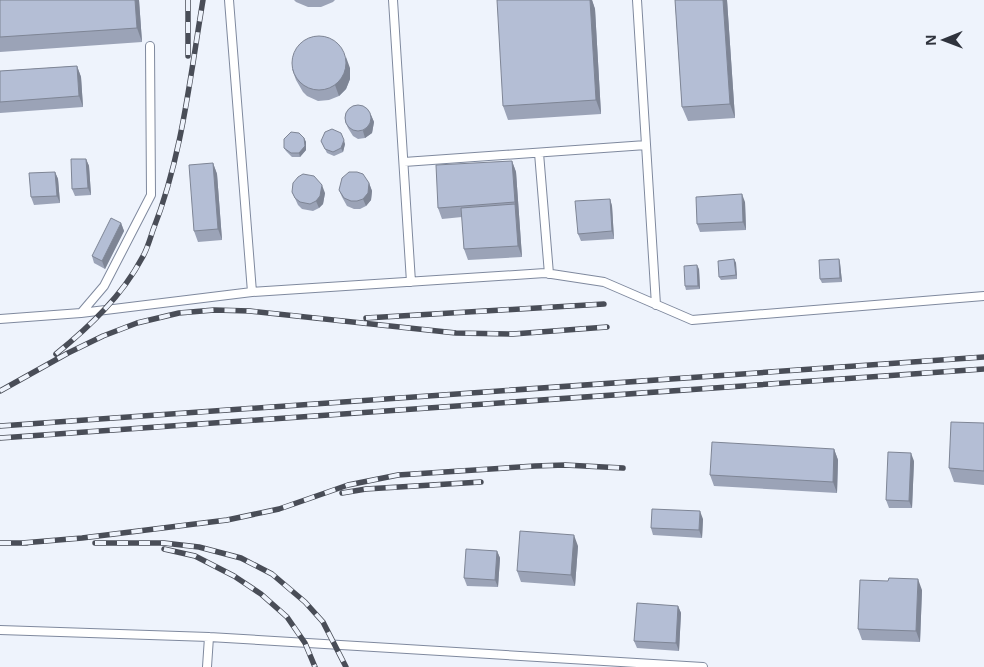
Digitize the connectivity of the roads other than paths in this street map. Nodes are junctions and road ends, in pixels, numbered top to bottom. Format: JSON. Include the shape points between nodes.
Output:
{"nodes":[{"id":1,"x":229,"y":0,"type":"edge"},
{"id":2,"x":393,"y":0,"type":"edge"},
{"id":3,"x":637,"y":0,"type":"edge"},
{"id":4,"x":150,"y":46,"type":"dead end"},
{"id":5,"x":646,"y":145,"type":"junction"},
{"id":6,"x":539,"y":153,"type":"junction"},
{"id":7,"x":404,"y":162,"type":"junction"},
{"id":8,"x":549,"y":274,"type":"junction"},
{"id":9,"x":411,"y":282,"type":"junction"},
{"id":10,"x":252,"y":292,"type":"junction"},
{"id":11,"x":984,"y":296,"type":"edge"},
{"id":12,"x":656,"y":305,"type":"junction"},
{"id":13,"x":81,"y":313,"type":"junction"},
{"id":14,"x":0,"y":319,"type":"edge"},
{"id":15,"x":0,"y":630,"type":"edge"},
{"id":16,"x":209,"y":637,"type":"junction"},
{"id":17,"x":207,"y":667,"type":"edge"},
{"id":18,"x":703,"y":667,"type":"edge"}],
"edges":[{"from":1,"to":10,"type":"lane"},
{"from":2,"to":7,"type":"lane"},
{"from":3,"to":5,"type":"lane"},
{"from":4,"to":13,"type":"lane","via":[[151,195],[104,286]]},
{"from":5,"to":6,"type":"lane"},
{"from":5,"to":12,"type":"lane"},
{"from":6,"to":7,"type":"lane"},
{"from":6,"to":8,"type":"lane"},
{"from":7,"to":9,"type":"lane"},
{"from":8,"to":9,"type":"lane"},
{"from":8,"to":12,"type":"lane","via":[[604,282]]},
{"from":9,"to":10,"type":"lane"},
{"from":10,"to":13,"type":"lane"},
{"from":11,"to":12,"type":"lane","via":[[692,320]]},
{"from":13,"to":14,"type":"lane"},
{"from":15,"to":16,"type":"lane"},
{"from":16,"to":17,"type":"lane"},
{"from":16,"to":18,"type":"lane"}]}
